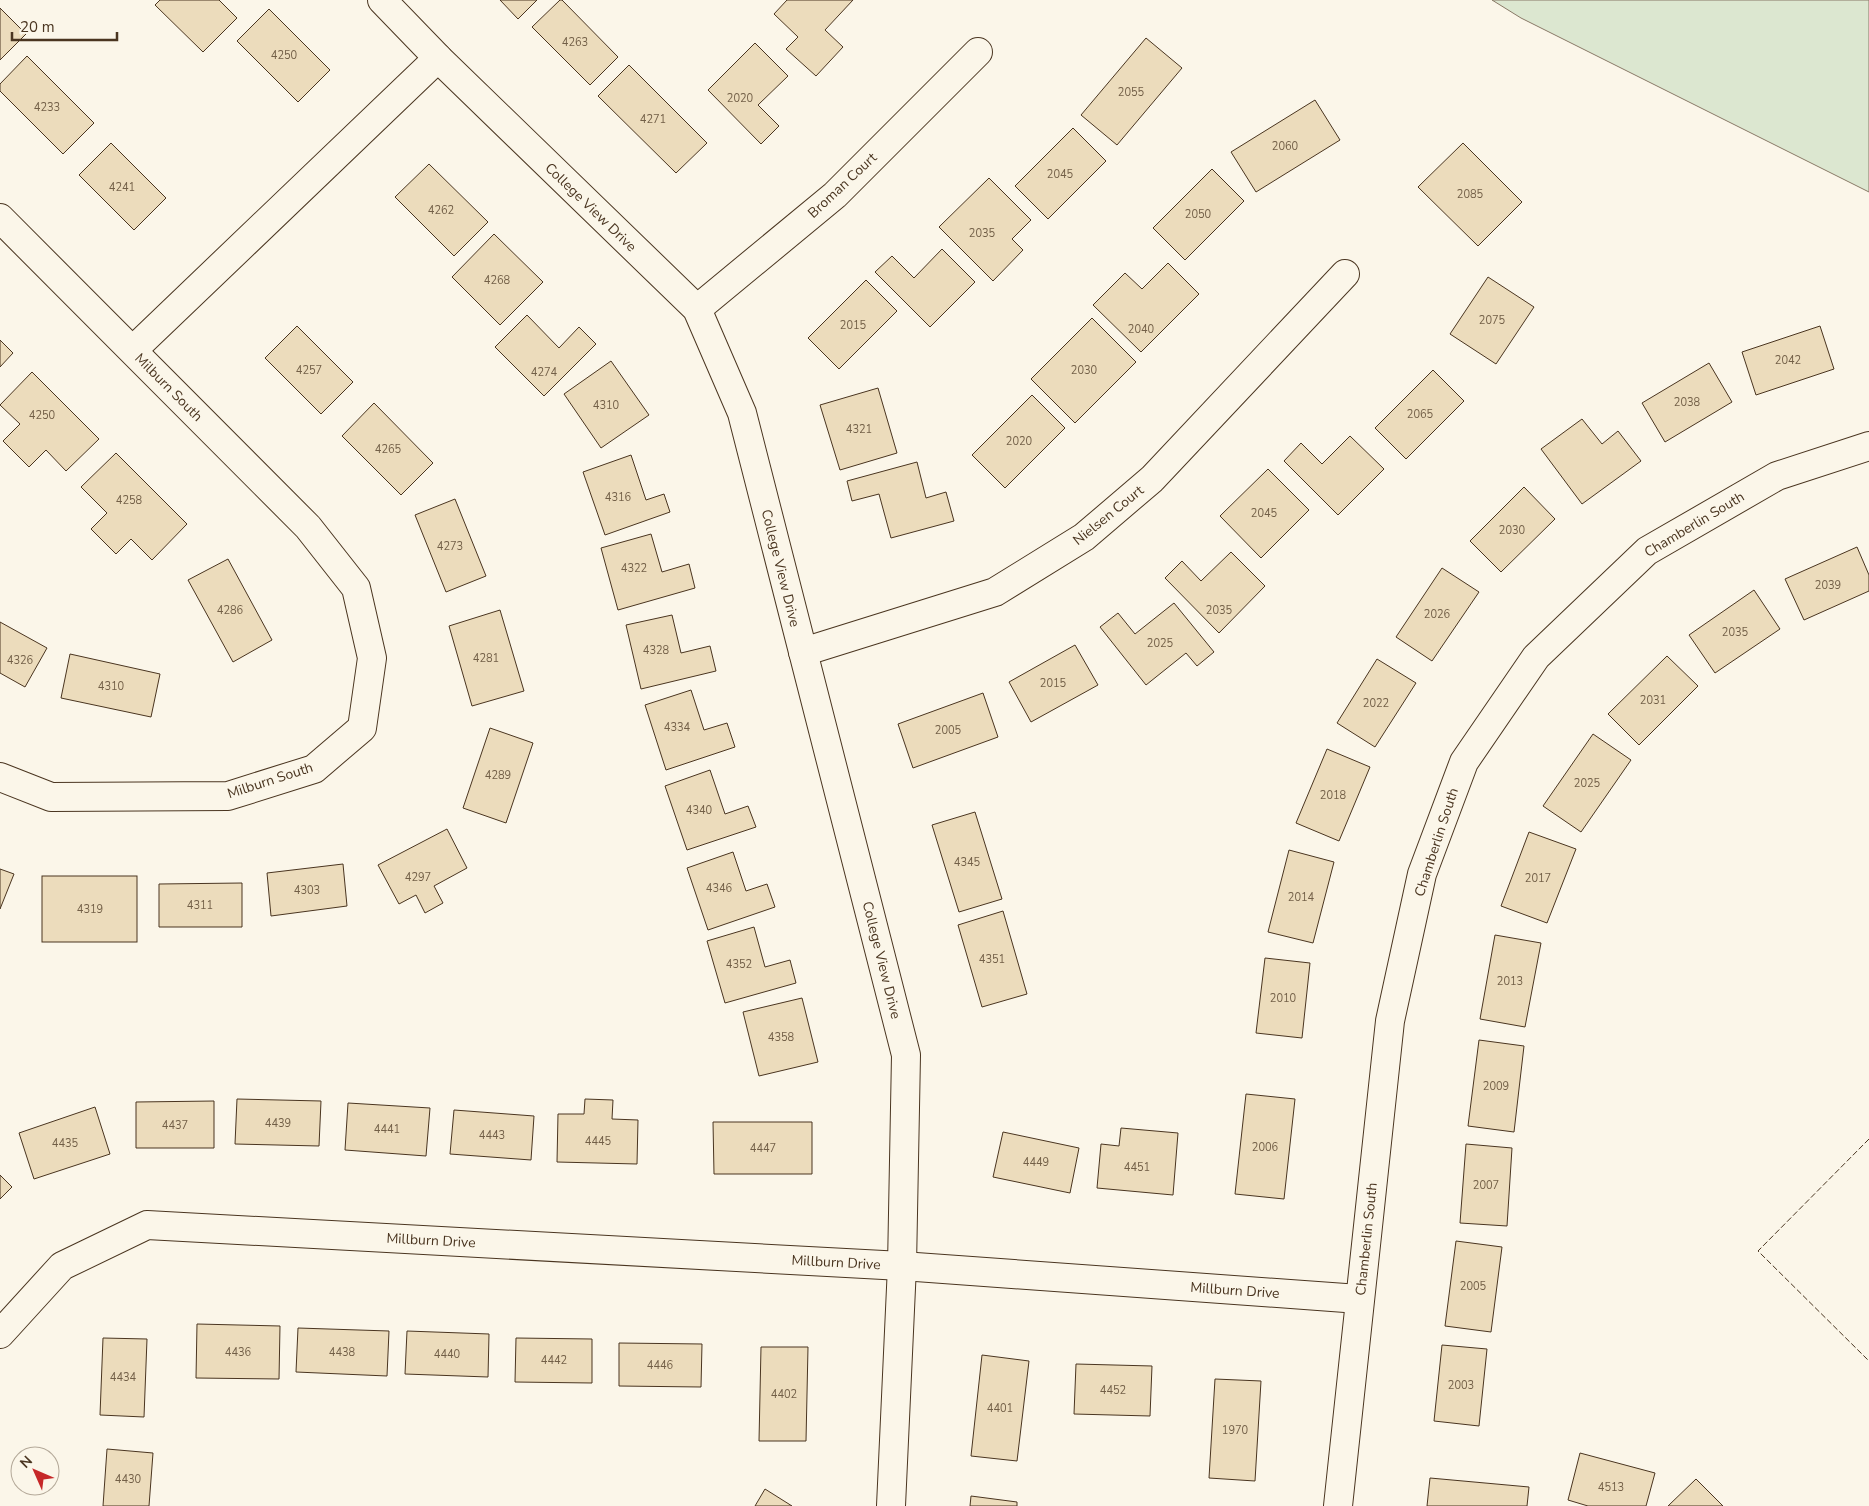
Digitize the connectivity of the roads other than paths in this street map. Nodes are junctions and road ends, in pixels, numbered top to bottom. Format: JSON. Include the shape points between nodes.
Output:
{"nodes":[{"id":1,"x":382,"y":0,"type":"edge"},
{"id":2,"x":978,"y":52,"type":"dead end"},
{"id":3,"x":438,"y":58,"type":"junction"},
{"id":4,"x":0,"y":218,"type":"edge"},
{"id":5,"x":1345,"y":274,"type":"dead end"},
{"id":6,"x":697,"y":309,"type":"junction"},
{"id":7,"x":133,"y":350,"type":"junction"},
{"id":8,"x":1869,"y":446,"type":"edge"},
{"id":9,"x":803,"y":652,"type":"junction"},
{"id":10,"x":0,"y":777,"type":"edge"},
{"id":11,"x":902,"y":1266,"type":"junction"},
{"id":12,"x":1360,"y":1299,"type":"junction"},
{"id":13,"x":0,"y":1334,"type":"edge"},
{"id":14,"x":891,"y":1506,"type":"edge"},
{"id":15,"x":1338,"y":1506,"type":"edge"}],
"edges":[{"from":1,"to":3,"type":"street","name":"College View Drive"},
{"from":2,"to":6,"type":"street","name":"Broman Court","via":[[835,195]]},
{"from":3,"to":6,"type":"street","name":"College View Drive"},
{"from":3,"to":7,"type":"street","name":"Milburn South"},
{"from":4,"to":7,"type":"street","name":"Milburn South"},
{"from":5,"to":9,"type":"street","name":"Nielsen Court","via":[[1152,479],[1084,538],[995,592]]},
{"from":6,"to":9,"type":"street","name":"College View Drive","via":[[742,413]]},
{"from":7,"to":10,"type":"street","name":"Milburn South","via":[[308,527],[356,588],[372,658],[362,728],[314,769],[228,796],[51,797]]},
{"from":8,"to":12,"type":"street","name":"Chamberlin South","via":[[1777,476],[1647,550],[1536,657],[1464,762],[1422,874],[1390,1021]]},
{"from":9,"to":11,"type":"street","name":"College View Drive","via":[[906,1055]]},
{"from":11,"to":12,"type":"street","name":"Millburn Drive"},
{"from":11,"to":13,"type":"street","name":"Millburn Drive","via":[[147,1225],[62,1266]]},
{"from":11,"to":14,"type":"street"},
{"from":12,"to":15,"type":"street","name":"Chamberlin South"}]}
